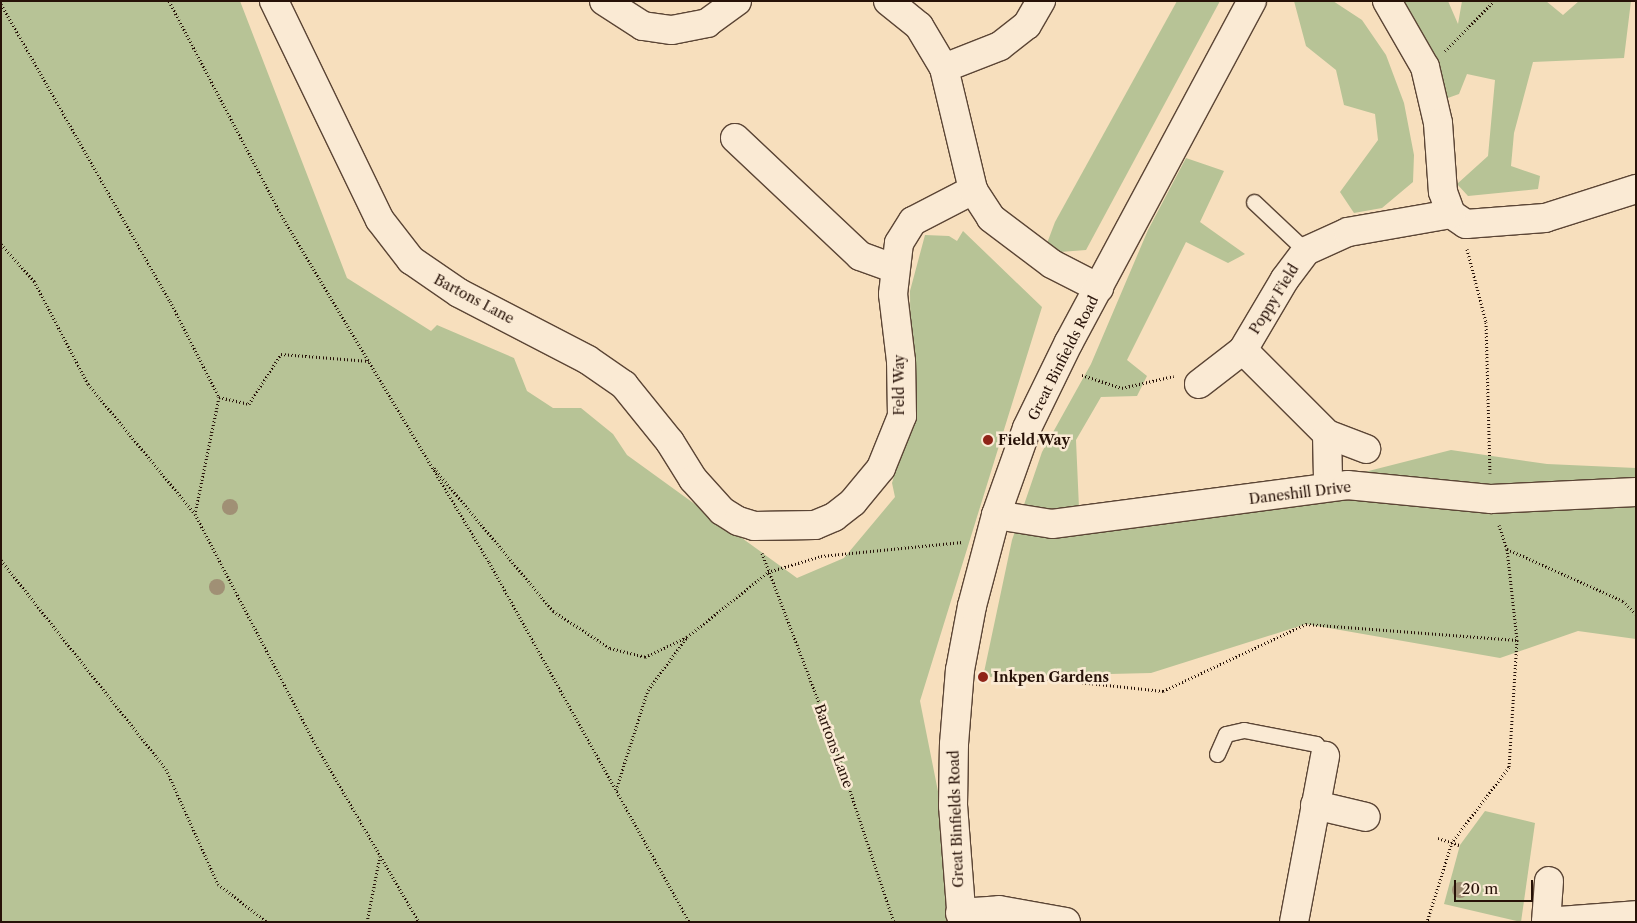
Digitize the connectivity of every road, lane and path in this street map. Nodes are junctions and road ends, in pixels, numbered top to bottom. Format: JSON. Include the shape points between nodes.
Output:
{"nodes":[{"id":1,"x":169,"y":1,"type":"edge"},
{"id":2,"x":274,"y":1,"type":"edge"},
{"id":3,"x":604,"y":1,"type":"edge"},
{"id":4,"x":737,"y":1,"type":"edge"},
{"id":5,"x":888,"y":1,"type":"edge"},
{"id":6,"x":1041,"y":1,"type":"edge"},
{"id":7,"x":1252,"y":1,"type":"edge"},
{"id":8,"x":1387,"y":1,"type":"edge"},
{"id":9,"x":1494,"y":1,"type":"edge"},
{"id":10,"x":1,"y":4,"type":"edge"},
{"id":11,"x":1425,"y":67,"type":"junction"},
{"id":12,"x":944,"y":68,"type":"junction"},
{"id":13,"x":735,"y":138,"type":"dead end"},
{"id":14,"x":1636,"y":189,"type":"edge"},
{"id":15,"x":973,"y":190,"type":"junction"},
{"id":16,"x":1254,"y":202,"type":"dead end"},
{"id":17,"x":1458,"y":219,"type":"junction"},
{"id":18,"x":1,"y":244,"type":"edge"},
{"id":19,"x":1306,"y":251,"type":"junction"},
{"id":20,"x":895,"y":269,"type":"junction"},
{"id":21,"x":1098,"y":288,"type":"junction"},
{"id":22,"x":1243,"y":350,"type":"junction"},
{"id":23,"x":369,"y":361,"type":"junction"},
{"id":24,"x":1074,"y":372,"type":"dead end"},
{"id":25,"x":1199,"y":384,"type":"joint"},
{"id":26,"x":218,"y":397,"type":"junction"},
{"id":27,"x":1327,"y":434,"type":"junction"},
{"id":28,"x":1366,"y":449,"type":"dead end"},
{"id":29,"x":428,"y":461,"type":"junction"},
{"id":30,"x":1328,"y":478,"type":"dead end"},
{"id":31,"x":1636,"y":492,"type":"edge"},
{"id":32,"x":1491,"y":499,"type":"junction"},
{"id":33,"x":195,"y":514,"type":"junction"},
{"id":34,"x":996,"y":515,"type":"junction"},
{"id":35,"x":754,"y":526,"type":"joint"},
{"id":36,"x":962,"y":542,"type":"dead end"},
{"id":37,"x":1507,"y":549,"type":"junction"},
{"id":38,"x":1,"y":560,"type":"edge"},
{"id":39,"x":768,"y":572,"type":"junction"},
{"id":40,"x":1636,"y":614,"type":"edge"},
{"id":41,"x":687,"y":637,"type":"junction"},
{"id":42,"x":1517,"y":640,"type":"junction"},
{"id":43,"x":995,"y":673,"type":"dead end"},
{"id":44,"x":1217,"y":754,"type":"dead end"},
{"id":45,"x":1325,"y":756,"type":"joint"},
{"id":46,"x":616,"y":790,"type":"junction"},
{"id":47,"x":1315,"y":804,"type":"junction"},
{"id":48,"x":1366,"y":818,"type":"dead end"},
{"id":49,"x":1438,"y":838,"type":"dead end"},
{"id":50,"x":1452,"y":842,"type":"junction"},
{"id":51,"x":1460,"y":845,"type":"dead end"},
{"id":52,"x":380,"y":855,"type":"junction"},
{"id":53,"x":1549,"y":880,"type":"dead end"},
{"id":54,"x":685,"y":914,"type":"junction"},
{"id":55,"x":1636,"y":915,"type":"edge"},
{"id":56,"x":961,"y":917,"type":"edge"},
{"id":57,"x":268,"y":922,"type":"edge"},
{"id":58,"x":367,"y":922,"type":"edge"},
{"id":59,"x":419,"y":922,"type":"edge"},
{"id":60,"x":684,"y":922,"type":"edge"},
{"id":61,"x":690,"y":922,"type":"edge"},
{"id":62,"x":894,"y":922,"type":"edge"},
{"id":63,"x":1066,"y":922,"type":"edge"},
{"id":64,"x":1294,"y":922,"type":"edge"},
{"id":65,"x":1427,"y":922,"type":"edge"},
{"id":66,"x":1546,"y":922,"type":"edge"}],
"edges":[{"from":1,"to":23,"type":"path","via":[[283,218]]},
{"from":2,"to":35,"type":"street","name":"Bartons Lane","via":[[380,220],[411,260],[459,293],[588,360],[624,385],[670,442],[693,478],[722,511]]},
{"from":3,"to":4,"type":"street","via":[[643,26],[672,30],[707,23]]},
{"from":5,"to":12,"type":"street","via":[[919,26]]},
{"from":6,"to":12,"type":"street","via":[[1026,25],[1000,46]]},
{"from":7,"to":21,"type":"street","name":"Great Binfields Road"},
{"from":8,"to":11,"type":"street"},
{"from":9,"to":11,"type":"path","via":[[1460,38]]},
{"from":10,"to":26,"type":"path","via":[[170,300]]},
{"from":11,"to":17,"type":"street","via":[[1438,124],[1443,192]]},
{"from":12,"to":15,"type":"street"},
{"from":13,"to":20,"type":"street","via":[[860,256]]},
{"from":14,"to":17,"type":"street","name":"Poppy Field","via":[[1545,218]]},
{"from":15,"to":20,"type":"street","name":"Feld Way","via":[[913,221],[899,243]]},
{"from":15,"to":21,"type":"street","via":[[991,218],[1013,236],[1052,264]]},
{"from":16,"to":19,"type":"lane"},
{"from":17,"to":19,"type":"street","name":"Poppy Field","via":[[1348,232]]},
{"from":17,"to":32,"type":"path","via":[[1486,322]]},
{"from":18,"to":33,"type":"path","via":[[34,280],[88,384]]},
{"from":19,"to":22,"type":"street","name":"Poppy Field","via":[[1285,279]]},
{"from":20,"to":35,"type":"street","name":"Feld Way","via":[[893,294],[902,416],[881,468],[854,502],[815,525]]},
{"from":21,"to":34,"type":"street","name":"Great Binfields Road","via":[[1027,428]]},
{"from":22,"to":25,"type":"street","name":"Poppy Field"},
{"from":22,"to":27,"type":"street","name":"Poppy Field"},
{"from":23,"to":26,"type":"path","via":[[281,354],[249,404]]},
{"from":23,"to":29,"type":"path"},
{"from":24,"to":25,"type":"path","via":[[1122,388],[1168,375]]},
{"from":26,"to":33,"type":"path"},
{"from":27,"to":28,"type":"street","name":"Poppy Field"},
{"from":27,"to":30,"type":"street"},
{"from":29,"to":41,"type":"path","via":[[553,611],[610,648],[645,657]]},
{"from":29,"to":46,"type":"path"},
{"from":31,"to":32,"type":"street","name":"Daneshill Drive"},
{"from":32,"to":34,"type":"street","name":"Daneshill Drive","via":[[1347,485],[1052,524]]},
{"from":32,"to":37,"type":"path"},
{"from":33,"to":52,"type":"path","via":[[317,747]]},
{"from":34,"to":56,"type":"street","name":"Great Binfields Road","via":[[972,606],[959,688],[953,806]]},
{"from":36,"to":39,"type":"path","via":[[821,556]]},
{"from":37,"to":40,"type":"path","via":[[1623,601]]},
{"from":37,"to":42,"type":"path"},
{"from":38,"to":57,"type":"path","via":[[166,769],[218,884]]},
{"from":39,"to":41,"type":"path"},
{"from":39,"to":62,"type":"path","name":"Bartons Lane","via":[[830,730]]},
{"from":41,"to":46,"type":"path","via":[[648,690]]},
{"from":42,"to":43,"type":"path","via":[[1306,624],[1163,691]]},
{"from":42,"to":50,"type":"path","via":[[1509,767]]},
{"from":44,"to":45,"type":"lane","via":[[1226,734],[1244,730],[1316,744]]},
{"from":45,"to":47,"type":"street"},
{"from":46,"to":54,"type":"path"},
{"from":47,"to":48,"type":"street"},
{"from":47,"to":64,"type":"street"},
{"from":49,"to":50,"type":"path"},
{"from":50,"to":51,"type":"path"},
{"from":50,"to":65,"type":"path"},
{"from":52,"to":58,"type":"path"},
{"from":52,"to":59,"type":"path"},
{"from":53,"to":66,"type":"street"},
{"from":54,"to":60,"type":"path"},
{"from":54,"to":61,"type":"path"},
{"from":55,"to":66,"type":"street"},
{"from":56,"to":63,"type":"street","via":[[998,910]]}]}
